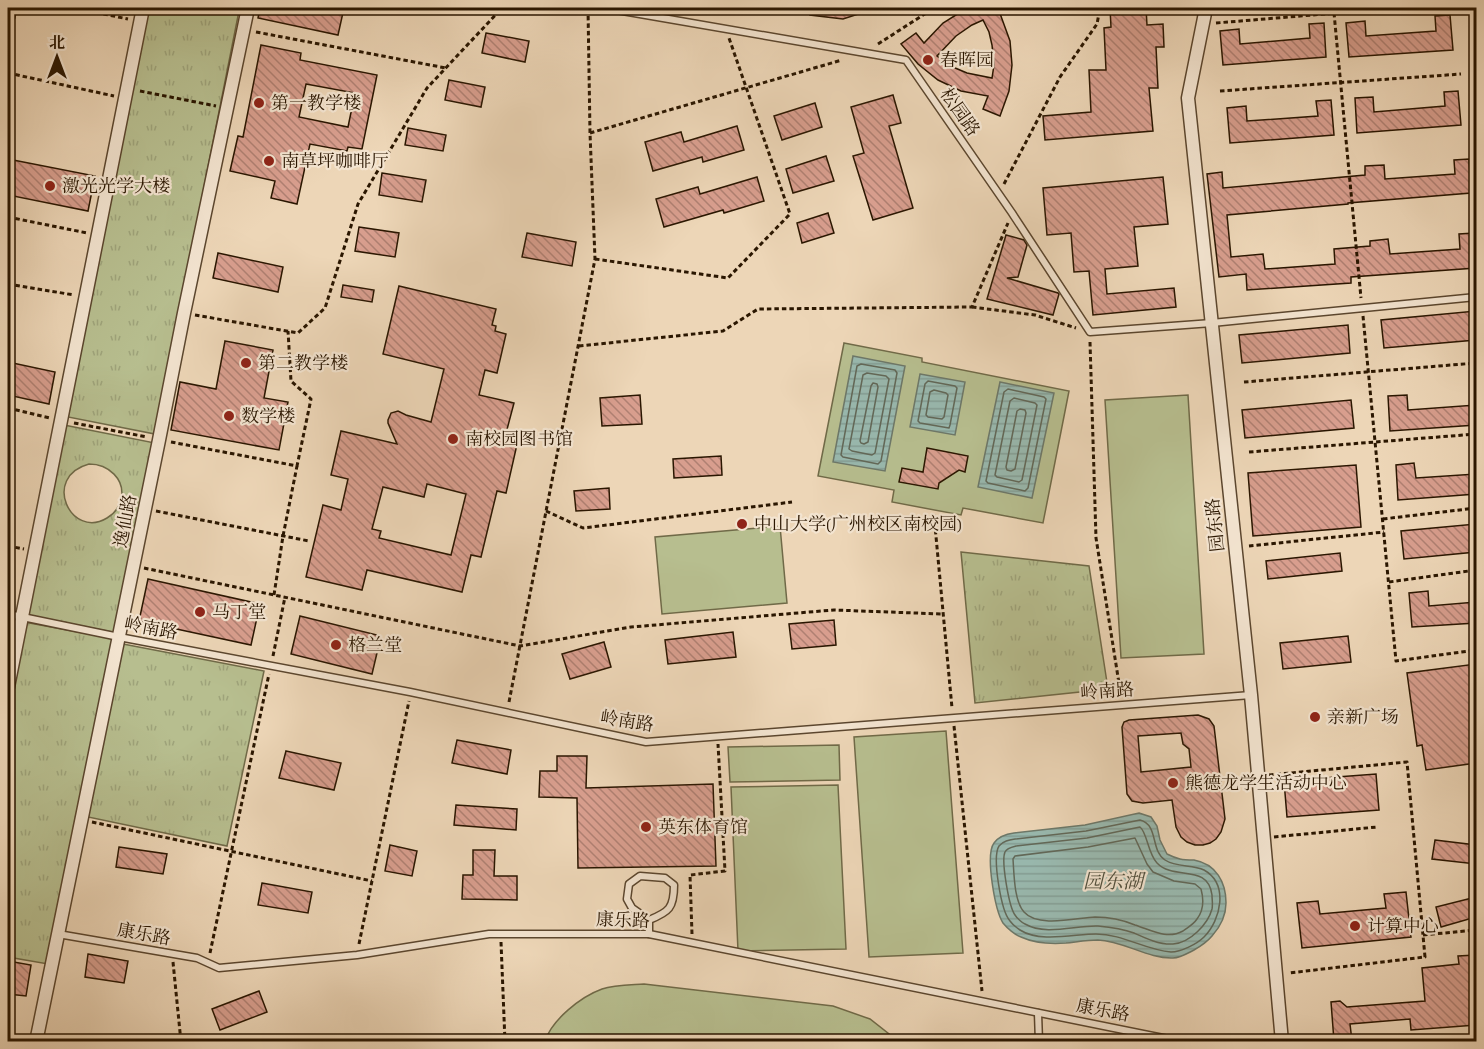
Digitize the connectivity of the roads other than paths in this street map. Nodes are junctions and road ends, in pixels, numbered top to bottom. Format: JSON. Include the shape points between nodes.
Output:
{"nodes":[{"id":1,"x":143,"y":8,"type":"edge"},
{"id":2,"x":248,"y":8,"type":"edge"},
{"id":3,"x":606,"y":8,"type":"edge"},
{"id":4,"x":1206,"y":8,"type":"edge"},
{"id":5,"x":1476,"y":297,"type":"edge"},
{"id":6,"x":1212,"y":323,"type":"junction"},
{"id":7,"x":8,"y":614,"type":"edge"},
{"id":8,"x":21,"y":617,"type":"junction"},
{"id":9,"x":119,"y":637,"type":"junction"},
{"id":10,"x":8,"y":687,"type":"edge"},
{"id":11,"x":1251,"y":694,"type":"junction"},
{"id":12,"x":649,"y":920,"type":"junction"},
{"id":13,"x":58,"y":934,"type":"junction"},
{"id":14,"x":649,"y":934,"type":"junction"},
{"id":15,"x":1038,"y":1013,"type":"junction"},
{"id":16,"x":36,"y":1041,"type":"edge"},
{"id":17,"x":1039,"y":1041,"type":"edge"},
{"id":18,"x":1183,"y":1041,"type":"edge"},
{"id":19,"x":1282,"y":1041,"type":"edge"}],
"edges":[{"from":1,"to":8,"type":"street"},
{"from":2,"to":9,"type":"street","name":"逸仙路"},
{"from":3,"to":6,"type":"lane","name":"松园路","via":[[906,60],[1090,332]]},
{"from":4,"to":6,"type":"street","name":"园东路","via":[[1188,98]]},
{"from":5,"to":6,"type":"lane"},
{"from":6,"to":11,"type":"street","name":"园东路"},
{"from":7,"to":8,"type":"lane","name":"岭南路"},
{"from":8,"to":9,"type":"lane","name":"岭南路"},
{"from":8,"to":10,"type":"street"},
{"from":9,"to":11,"type":"lane","name":"岭南路","via":[[646,742]]},
{"from":9,"to":13,"type":"street","name":"逸仙路"},
{"from":11,"to":19,"type":"street","name":"园东路"},
{"from":12,"to":12,"type":"lane","via":[[667,912],[674,899],[674,885],[665,878],[640,876],[629,884],[627,899],[632,908]]},
{"from":12,"to":14,"type":"lane"},
{"from":13,"to":14,"type":"lane","name":"康乐路","via":[[196,958],[219,968],[357,955],[489,934]]},
{"from":13,"to":16,"type":"street","name":"逸仙路"},
{"from":14,"to":15,"type":"lane","name":"康乐路"},
{"from":15,"to":17,"type":"lane"},
{"from":15,"to":18,"type":"lane","name":"康乐路"}]}
